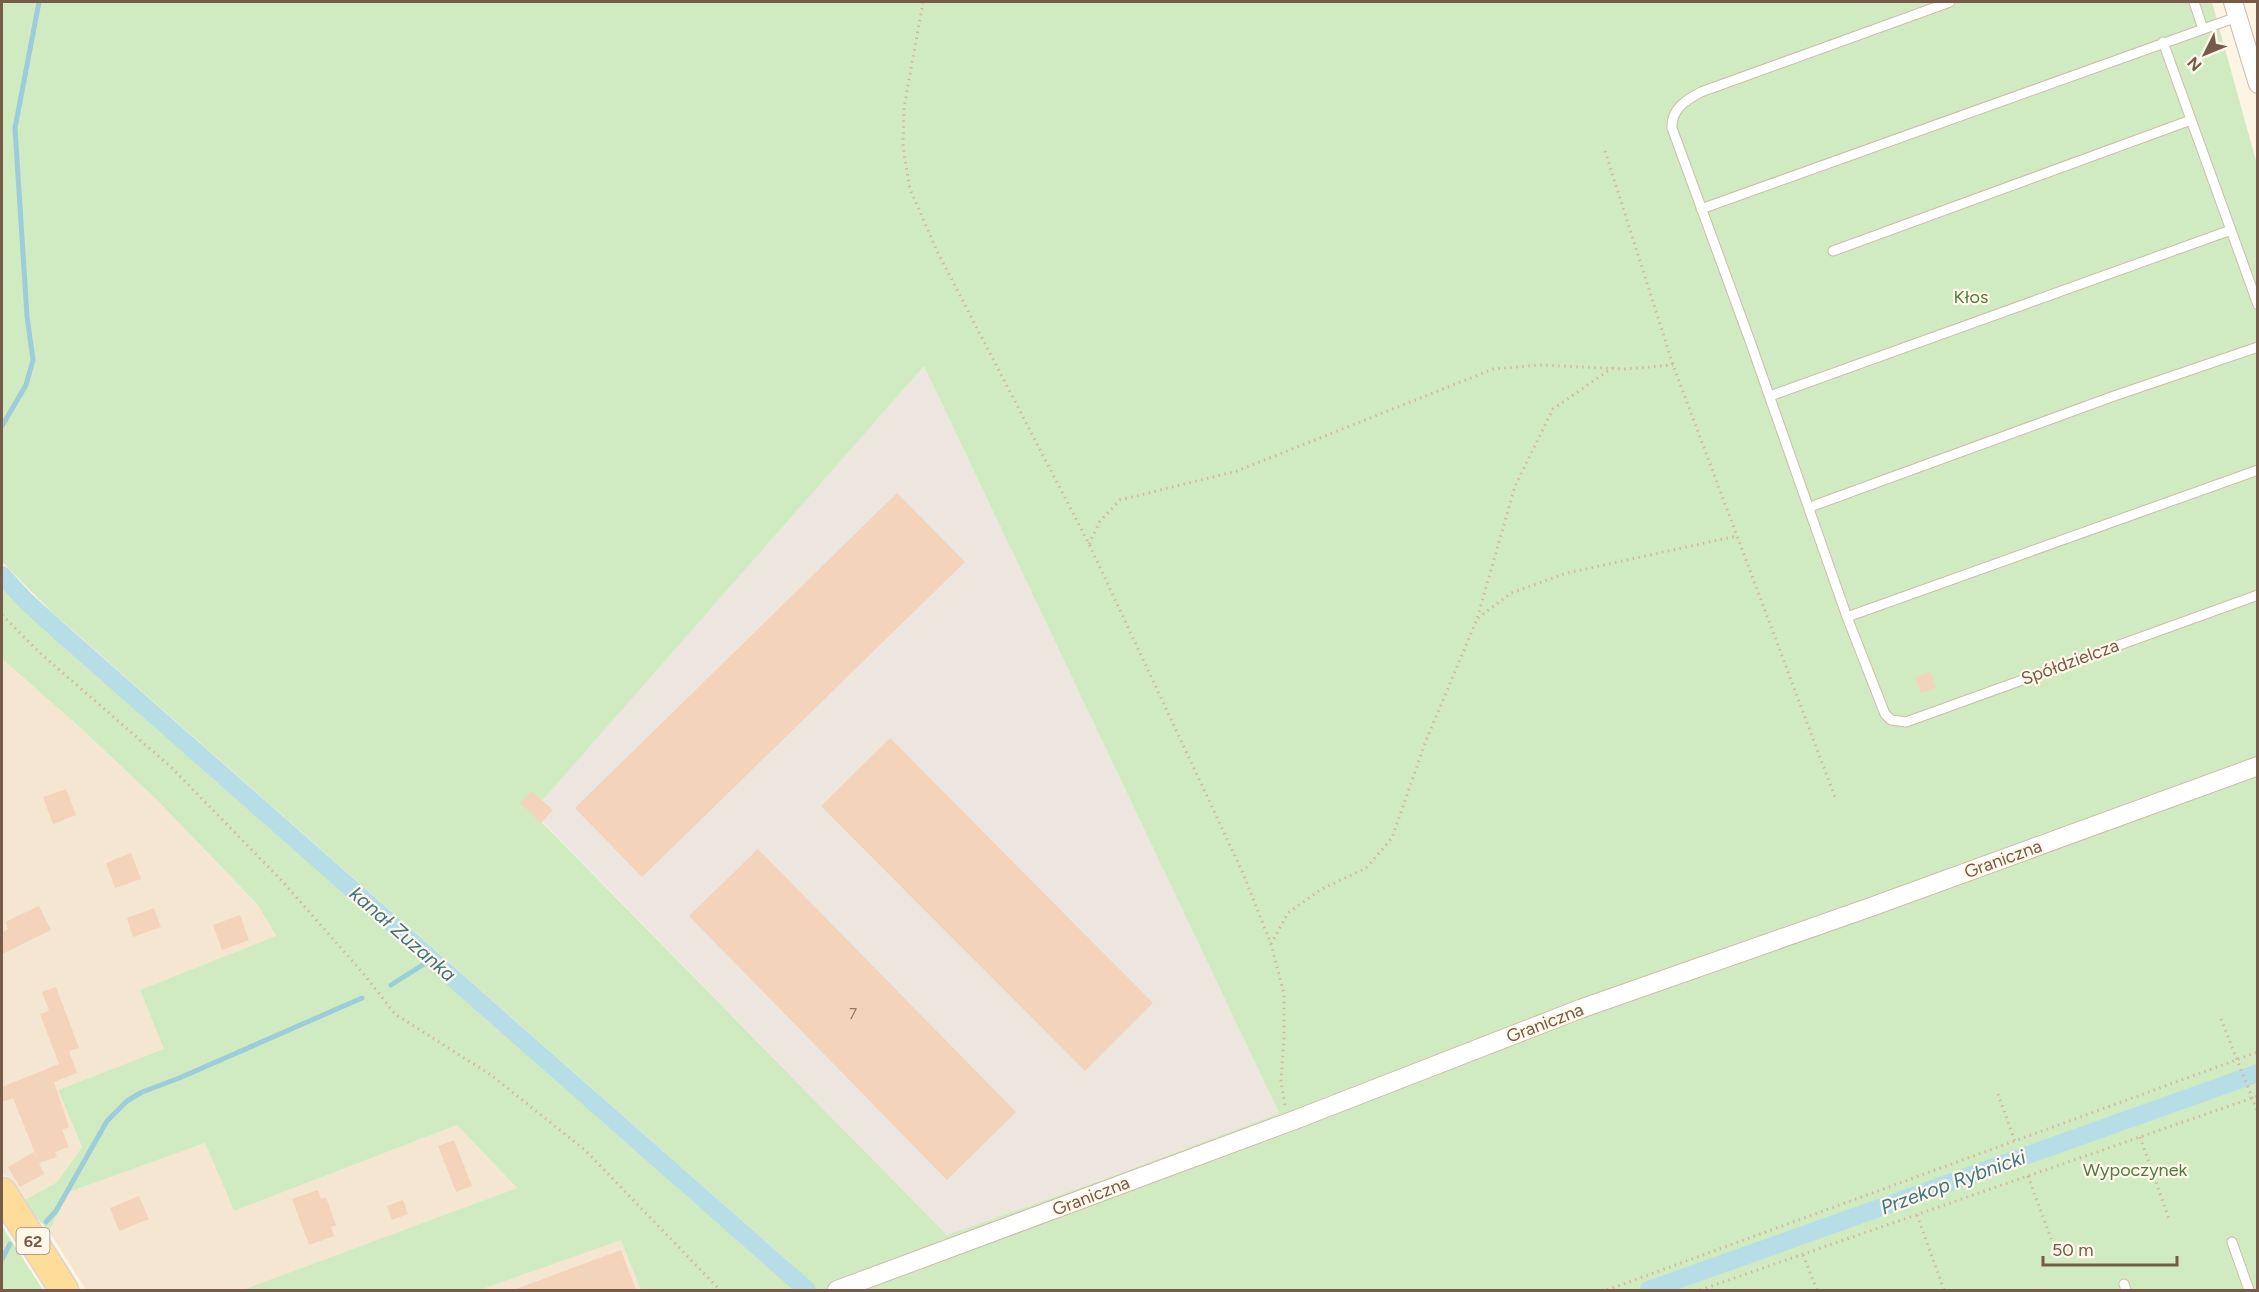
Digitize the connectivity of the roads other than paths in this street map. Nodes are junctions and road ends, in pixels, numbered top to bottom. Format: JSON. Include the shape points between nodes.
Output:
{"nodes":[{"id":1,"x":1950,"y":2,"type":"edge"},
{"id":2,"x":2194,"y":2,"type":"edge"},
{"id":3,"x":2235,"y":9,"type":"edge"},
{"id":4,"x":2203,"y":28,"type":"junction"},
{"id":5,"x":2163,"y":42,"type":"junction"},
{"id":6,"x":2258,"y":84,"type":"edge"},
{"id":7,"x":2191,"y":120,"type":"junction"},
{"id":8,"x":1701,"y":209,"type":"junction"},
{"id":9,"x":2230,"y":230,"type":"junction"},
{"id":10,"x":1833,"y":251,"type":"dead end"},
{"id":11,"x":2258,"y":305,"type":"edge"},
{"id":12,"x":2258,"y":347,"type":"edge"},
{"id":13,"x":1770,"y":396,"type":"junction"},
{"id":14,"x":2258,"y":470,"type":"edge"},
{"id":15,"x":1810,"y":507,"type":"junction"},
{"id":16,"x":2258,"y":595,"type":"edge"},
{"id":17,"x":1847,"y":617,"type":"junction"},
{"id":18,"x":2258,"y":766,"type":"edge"},
{"id":19,"x":2,"y":1192,"type":"edge"},
{"id":20,"x":2232,"y":1242,"type":"dead end"},
{"id":21,"x":880,"y":1276,"type":"junction"},
{"id":22,"x":845,"y":1288,"type":"edge"},
{"id":23,"x":64,"y":1290,"type":"edge"},
{"id":24,"x":891,"y":1290,"type":"edge"},
{"id":25,"x":2249,"y":1290,"type":"edge"}],
"edges":[{"from":1,"to":8,"type":"lane","via":[[1684,102],[1674,114],[1672,128]]},
{"from":2,"to":4,"type":"lane"},
{"from":3,"to":4,"type":"lane"},
{"from":3,"to":6,"type":"street"},
{"from":4,"to":5,"type":"lane"},
{"from":5,"to":7,"type":"lane"},
{"from":5,"to":8,"type":"lane"},
{"from":7,"to":9,"type":"lane"},
{"from":7,"to":10,"type":"lane"},
{"from":8,"to":13,"type":"lane"},
{"from":9,"to":11,"type":"lane"},
{"from":9,"to":13,"type":"lane"},
{"from":12,"to":15,"type":"lane"},
{"from":13,"to":15,"type":"lane"},
{"from":14,"to":17,"type":"lane"},
{"from":15,"to":17,"type":"lane"},
{"from":16,"to":17,"type":"lane","name":"Spółdzielcza","via":[[1906,722],[1891,720],[1885,714]]},
{"from":18,"to":21,"type":"street","name":"Graniczna","via":[[1580,1009]]},
{"from":19,"to":23,"type":"main road","number":"62"},
{"from":20,"to":25,"type":"lane"},
{"from":21,"to":22,"type":"street","name":"Graniczna"},
{"from":21,"to":24,"type":"street"}]}
